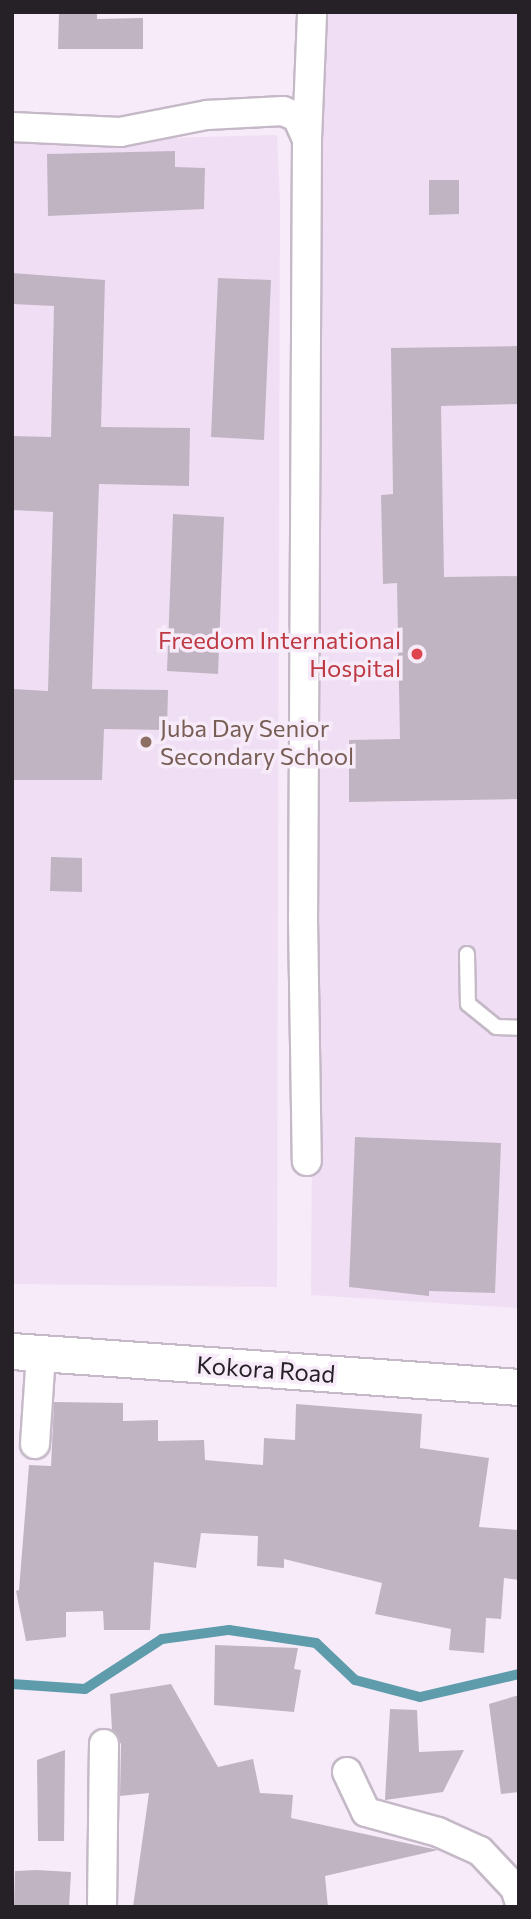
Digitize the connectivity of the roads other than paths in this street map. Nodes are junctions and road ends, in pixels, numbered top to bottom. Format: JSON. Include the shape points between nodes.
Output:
{"nodes":[{"id":1,"x":312,"y":12,"type":"edge"},
{"id":2,"x":12,"y":127,"type":"edge"},
{"id":3,"x":307,"y":139,"type":"junction"},
{"id":4,"x":467,"y":954,"type":"dead end"},
{"id":5,"x":519,"y":1028,"type":"edge"},
{"id":6,"x":307,"y":1161,"type":"dead end"},
{"id":7,"x":27,"y":1352,"type":"edge"},
{"id":8,"x":519,"y":1387,"type":"edge"},
{"id":9,"x":35,"y":1444,"type":"dead end"},
{"id":10,"x":103,"y":1744,"type":"dead end"},
{"id":11,"x":347,"y":1772,"type":"dead end"},
{"id":12,"x":519,"y":1899,"type":"edge"},
{"id":13,"x":102,"y":1907,"type":"edge"}],
"edges":[{"from":1,"to":3,"type":"street"},
{"from":2,"to":3,"type":"street","via":[[120,132],[207,115],[283,111],[296,117]]},
{"from":3,"to":6,"type":"street","via":[[303,919]]},
{"from":4,"to":5,"type":"lane","via":[[468,1004],[496,1027]]},
{"from":7,"to":8,"type":"street","name":"Kokora Road"},
{"from":7,"to":9,"type":"street"},
{"from":10,"to":13,"type":"street"},
{"from":11,"to":12,"type":"street","via":[[366,1812],[438,1832],[480,1851],[515,1888]]}]}
